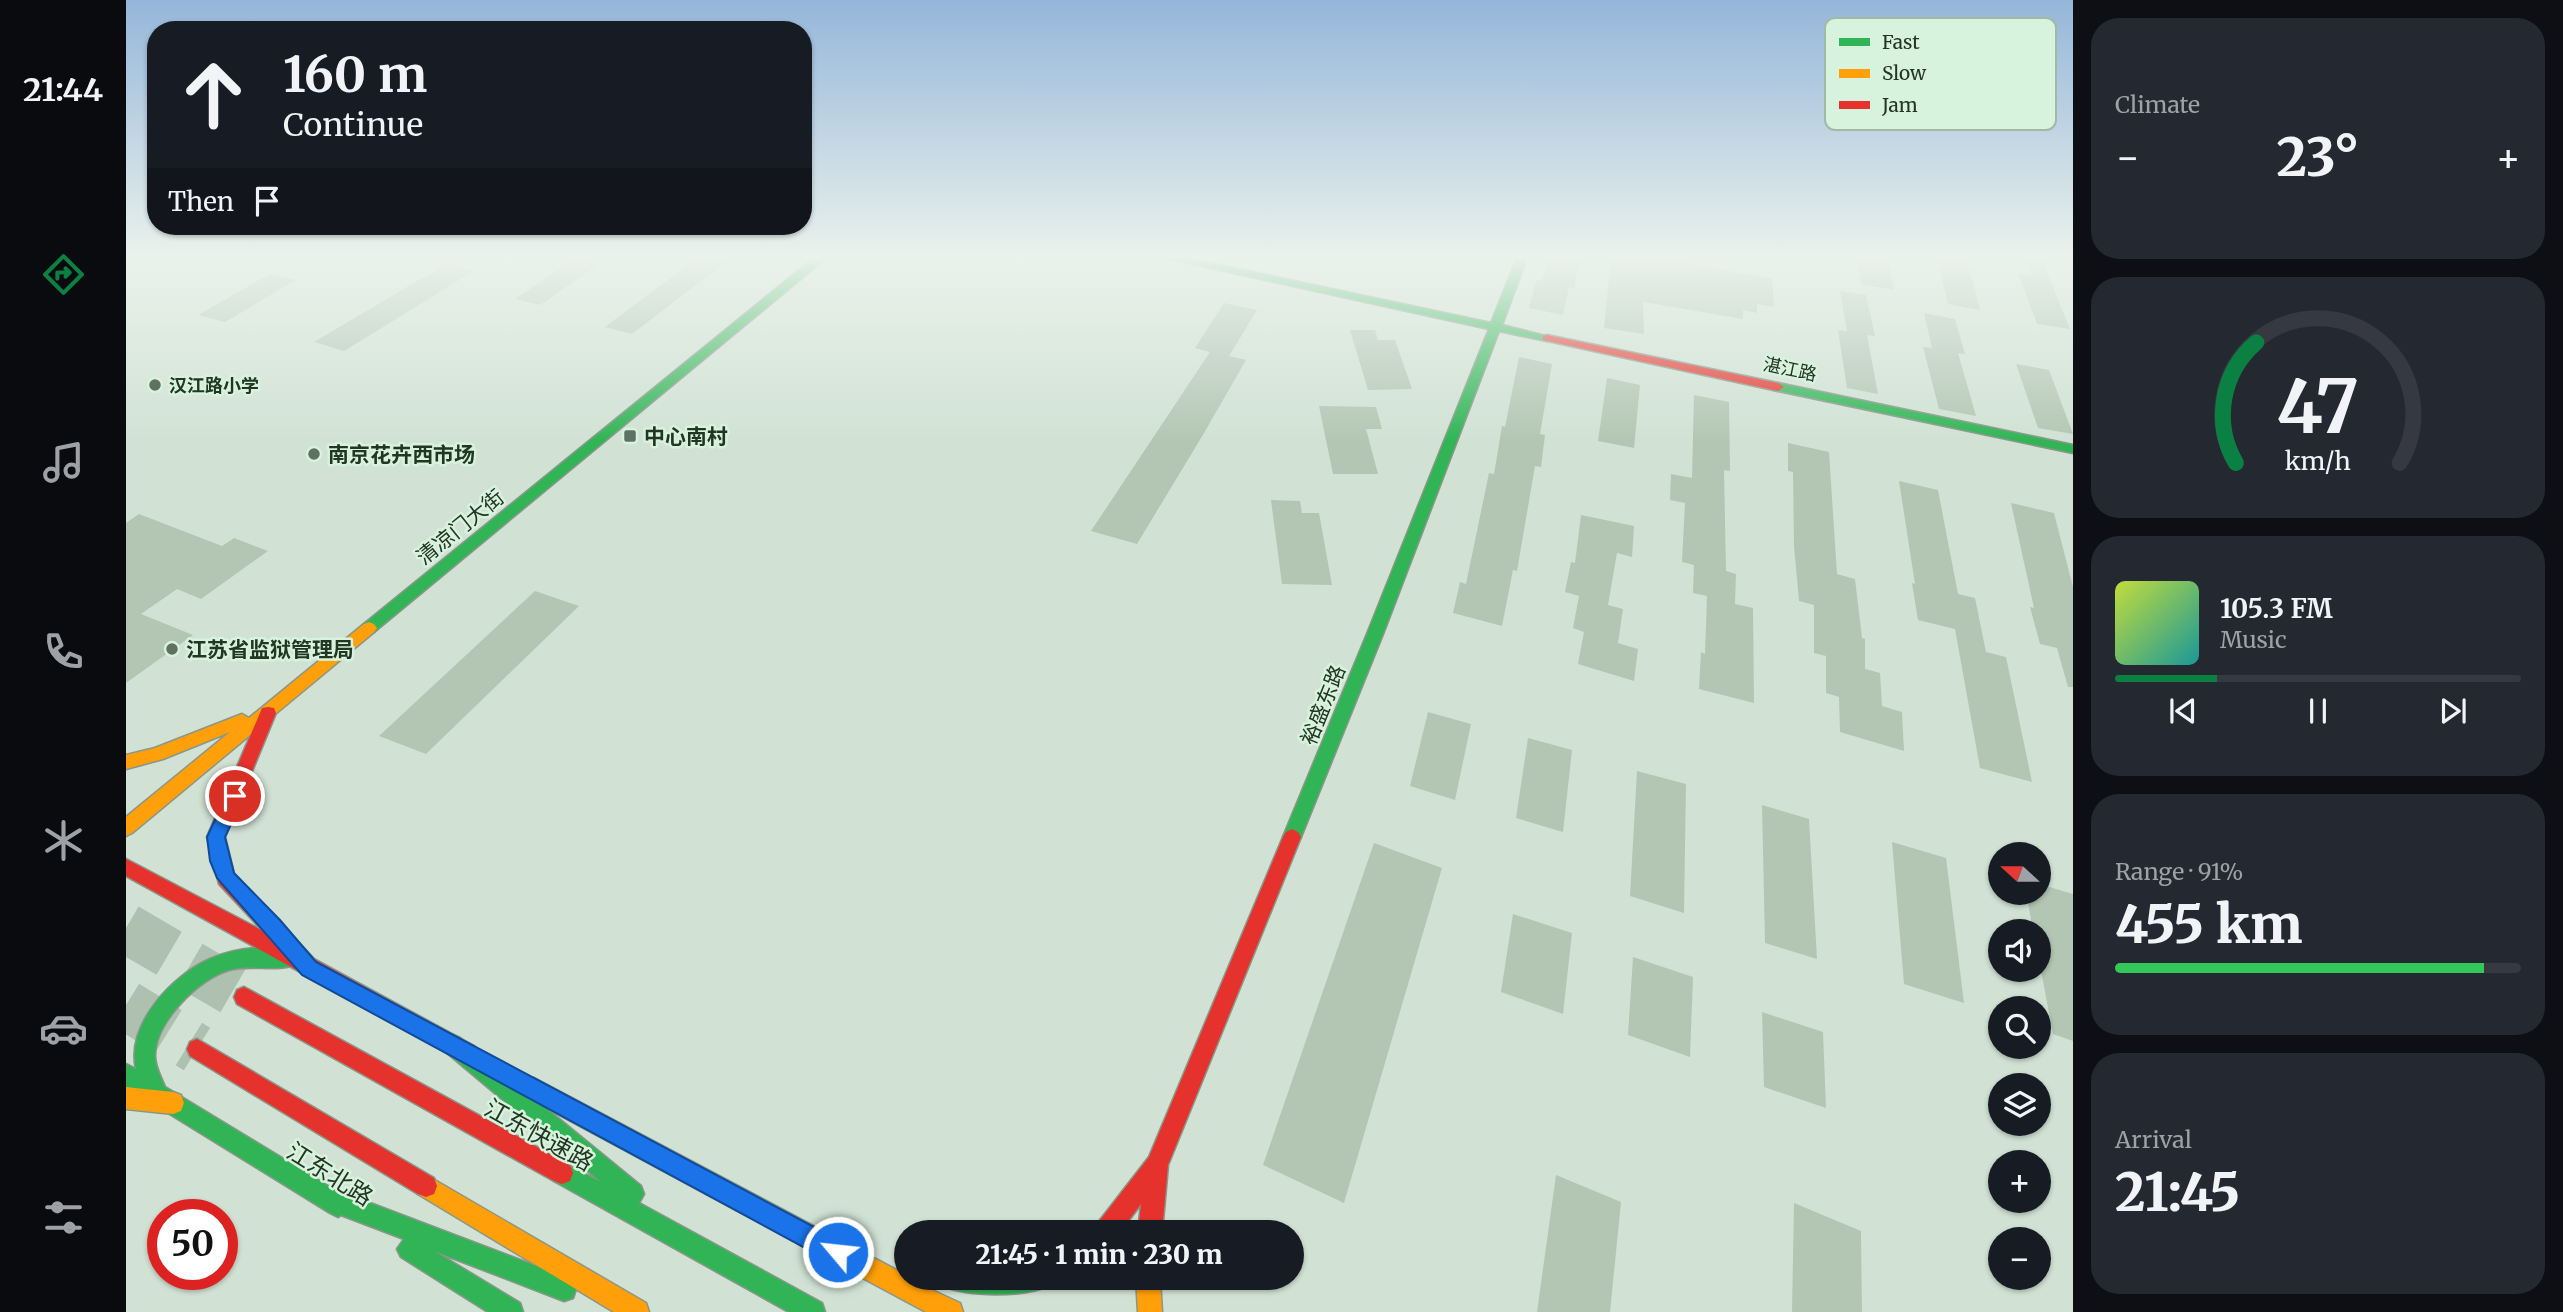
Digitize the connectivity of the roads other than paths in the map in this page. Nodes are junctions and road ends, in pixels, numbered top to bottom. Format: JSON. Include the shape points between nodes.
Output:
{"nodes":[{"id":1,"x":746,"y":319,"type":"edge"},
{"id":2,"x":1464,"y":319,"type":"edge"},
{"id":3,"x":1499,"y":319,"type":"edge"},
{"id":4,"x":1497,"y":326,"type":"junction"},
{"id":5,"x":2073,"y":449,"type":"edge"},
{"id":6,"x":270,"y":710,"type":"junction"},
{"id":7,"x":126,"y":762,"type":"edge"},
{"id":8,"x":126,"y":828,"type":"edge"},
{"id":9,"x":126,"y":867,"type":"edge"},
{"id":10,"x":289,"y":958,"type":"junction"},
{"id":11,"x":309,"y":968,"type":"junction"},
{"id":12,"x":244,"y":997,"type":"tunnel mouth"},
{"id":13,"x":453,"y":1045,"type":"junction"},
{"id":14,"x":197,"y":1049,"type":"tunnel mouth"},
{"id":15,"x":126,"y":1075,"type":"edge"},
{"id":16,"x":157,"y":1093,"type":"junction"},
{"id":17,"x":126,"y":1098,"type":"edge"},
{"id":18,"x":173,"y":1103,"type":"junction"},
{"id":19,"x":1157,"y":1165,"type":"junction"},
{"id":20,"x":327,"y":1198,"type":"junction"},
{"id":21,"x":1114,"y":1220,"type":"edge"},
{"id":22,"x":1151,"y":1220,"type":"edge"},
{"id":23,"x":701,"y":1250,"type":"junction"},
{"id":24,"x":862,"y":1265,"type":"junction"},
{"id":25,"x":894,"y":1270,"type":"edge"},
{"id":26,"x":1149,"y":1290,"type":"edge"},
{"id":27,"x":511,"y":1312,"type":"edge"},
{"id":28,"x":625,"y":1312,"type":"edge"},
{"id":29,"x":637,"y":1312,"type":"edge"},
{"id":30,"x":813,"y":1312,"type":"edge"},
{"id":31,"x":951,"y":1312,"type":"edge"},
{"id":32,"x":1150,"y":1312,"type":"edge"}],
"edges":[{"from":1,"to":6,"type":"main road","name":"清凉门大街"},
{"from":2,"to":4,"type":"main road","name":"湛江路"},
{"from":3,"to":4,"type":"main road","name":"裕盛东路"},
{"from":4,"to":5,"type":"main road","name":"湛江路"},
{"from":4,"to":19,"type":"main road","name":"裕盛东路"},
{"from":6,"to":7,"type":"main road"},
{"from":6,"to":8,"type":"main road","name":"清凉门大街"},
{"from":6,"to":11,"type":"main road","via":[[216,837],[226,878]]},
{"from":9,"to":10,"type":"main road"},
{"from":10,"to":11,"type":"main road"},
{"from":10,"to":16,"type":"main road","via":[[217,964],[166,1006],[145,1038],[144,1058]]},
{"from":11,"to":13,"type":"main road"},
{"from":12,"to":23,"type":"main road","name":"江东快速路"},
{"from":13,"to":23,"type":"main road"},
{"from":13,"to":24,"type":"main road"},
{"from":14,"to":29,"type":"main road"},
{"from":15,"to":16,"type":"main road","name":"江东北路"},
{"from":16,"to":18,"type":"main road","name":"江东北路"},
{"from":17,"to":18,"type":"main road"},
{"from":18,"to":20,"type":"main road","name":"江东北路"},
{"from":19,"to":21,"type":"main road","name":"裕盛东路"},
{"from":19,"to":22,"type":"main road","name":"裕盛东路"},
{"from":20,"to":27,"type":"main road","name":"江东北路"},
{"from":20,"to":28,"type":"main road"},
{"from":23,"to":30,"type":"main road","name":"江东快速路"},
{"from":24,"to":25,"type":"main road"},
{"from":24,"to":31,"type":"main road"},
{"from":26,"to":32,"type":"main road"}]}
